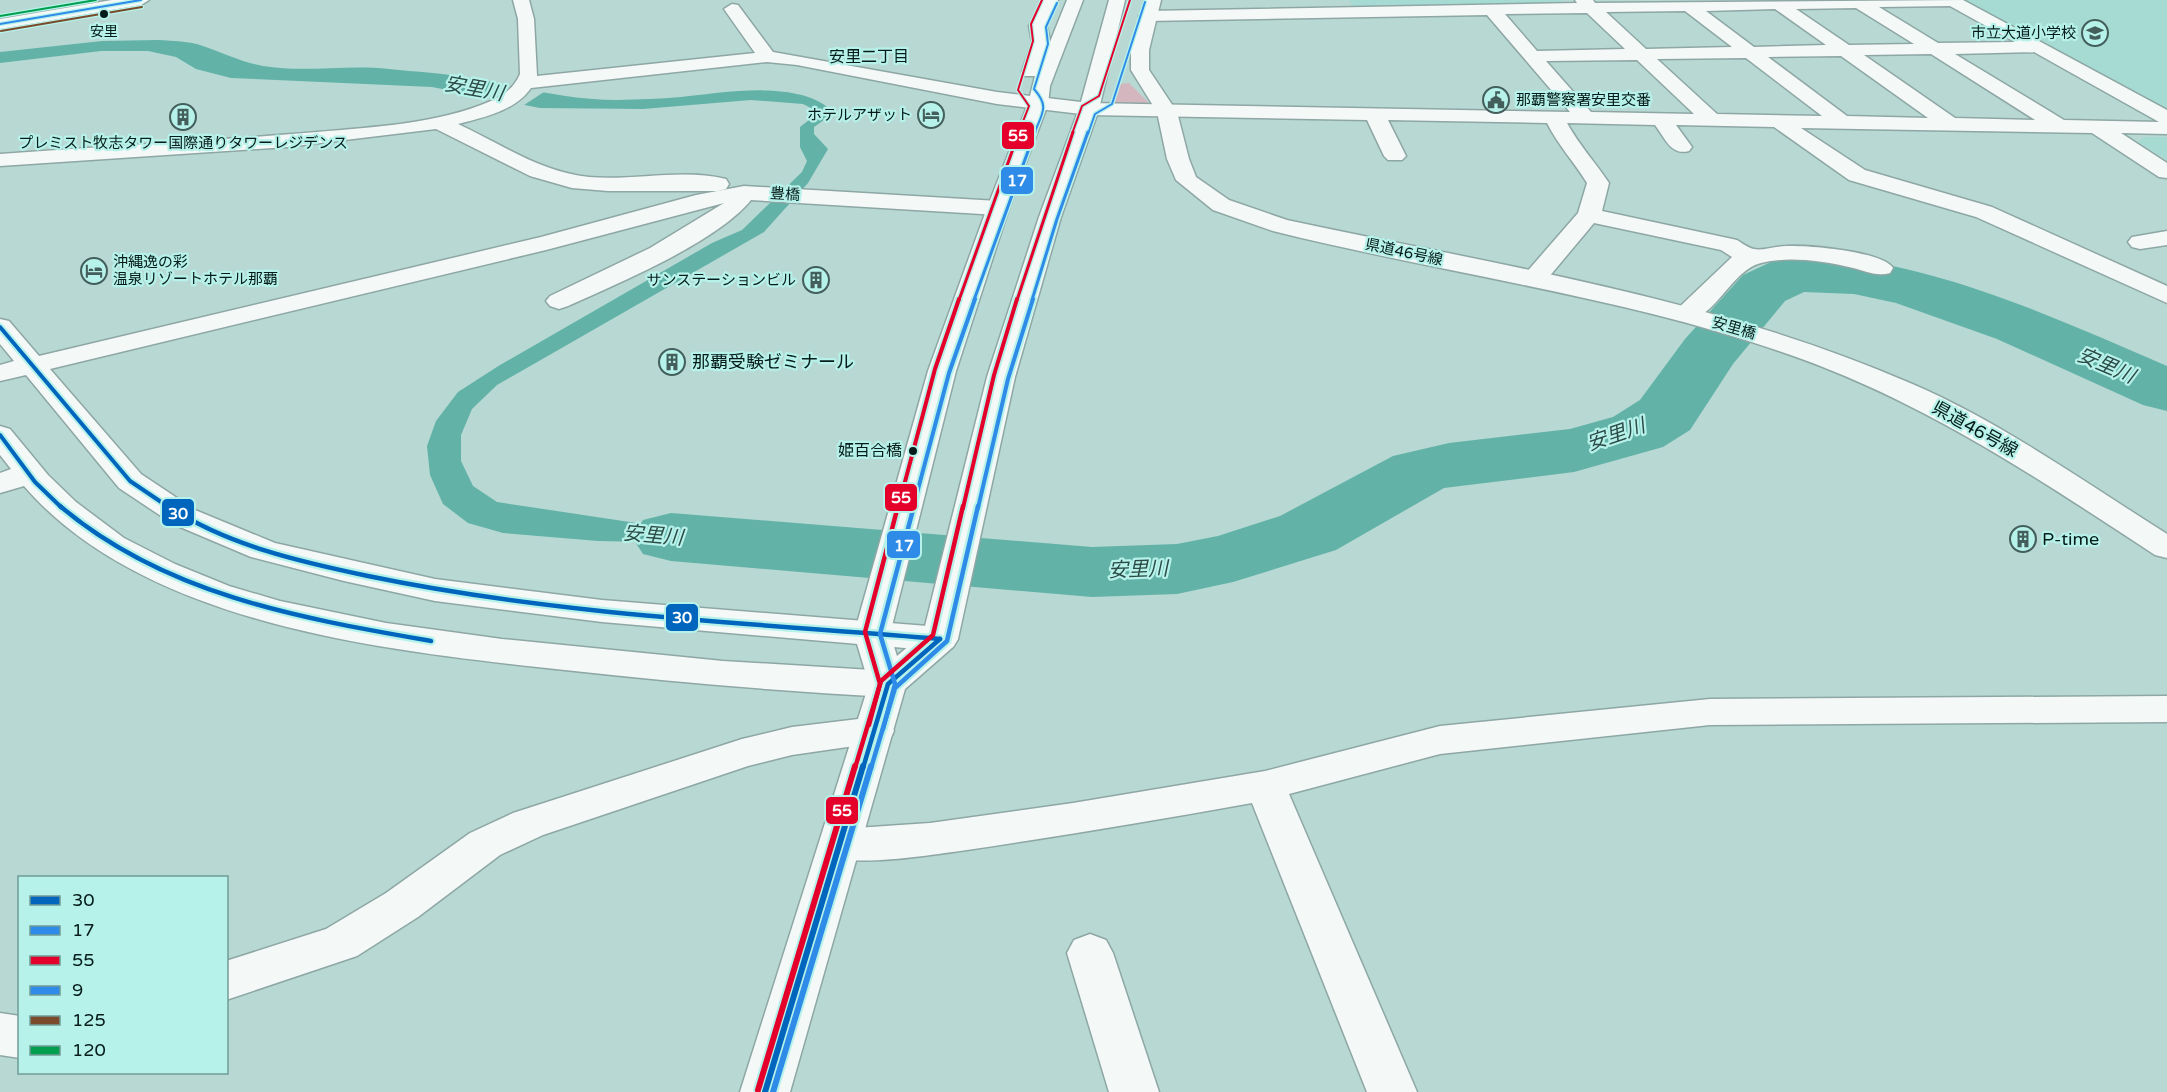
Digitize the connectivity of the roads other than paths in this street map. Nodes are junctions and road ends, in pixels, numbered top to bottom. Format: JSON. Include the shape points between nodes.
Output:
{"nodes":[{"id":1,"x":141,"y":0,"type":"edge"},
{"id":2,"x":521,"y":0,"type":"edge"},
{"id":3,"x":1050,"y":0,"type":"edge"},
{"id":4,"x":1076,"y":0,"type":"edge"},
{"id":5,"x":1117,"y":0,"type":"edge"},
{"id":6,"x":1952,"y":0,"type":"edge"},
{"id":7,"x":1857,"y":1,"type":"edge"},
{"id":8,"x":1775,"y":2,"type":"edge"},
{"id":9,"x":1586,"y":3,"type":"edge"},
{"id":10,"x":1146,"y":5,"type":"edge"},
{"id":11,"x":1419,"y":5,"type":"edge"},
{"id":12,"x":1688,"y":5,"type":"junction"},
{"id":13,"x":732,"y":9,"type":"dead end"},
{"id":14,"x":1491,"y":9,"type":"junction"},
{"id":15,"x":0,"y":24,"type":"edge"},
{"id":16,"x":2036,"y":47,"type":"junction"},
{"id":17,"x":1933,"y":48,"type":"junction"},
{"id":18,"x":1844,"y":50,"type":"junction"},
{"id":19,"x":1752,"y":53,"type":"junction"},
{"id":20,"x":1640,"y":54,"type":"junction"},
{"id":21,"x":1532,"y":56,"type":"junction"},
{"id":22,"x":767,"y":57,"type":"junction"},
{"id":23,"x":527,"y":82,"type":"junction"},
{"id":24,"x":1038,"y":104,"type":"junction"},
{"id":25,"x":1089,"y":109,"type":"junction"},
{"id":26,"x":1167,"y":112,"type":"junction"},
{"id":27,"x":1375,"y":115,"type":"junction"},
{"id":28,"x":1554,"y":117,"type":"junction"},
{"id":29,"x":1586,"y":118,"type":"junction"},
{"id":30,"x":2167,"y":118,"type":"edge"},
{"id":31,"x":1661,"y":119,"type":"junction"},
{"id":32,"x":1712,"y":120,"type":"junction"},
{"id":33,"x":1778,"y":121,"type":"junction"},
{"id":34,"x":438,"y":122,"type":"junction"},
{"id":35,"x":1842,"y":122,"type":"junction"},
{"id":36,"x":1950,"y":124,"type":"junction"},
{"id":37,"x":2058,"y":126,"type":"junction"},
{"id":38,"x":2097,"y":127,"type":"junction"},
{"id":39,"x":2167,"y":128,"type":"edge"},
{"id":40,"x":1682,"y":147,"type":"dead end"},
{"id":41,"x":1395,"y":156,"type":"dead end"},
{"id":42,"x":0,"y":160,"type":"edge"},
{"id":43,"x":2167,"y":172,"type":"edge"},
{"id":44,"x":753,"y":193,"type":"junction"},
{"id":45,"x":998,"y":208,"type":"junction"},
{"id":46,"x":1589,"y":215,"type":"junction"},
{"id":47,"x":2008,"y":222,"type":"junction"},
{"id":48,"x":1981,"y":227,"type":"dead end"},
{"id":49,"x":2167,"y":238,"type":"edge"},
{"id":50,"x":2140,"y":242,"type":"dead end"},
{"id":51,"x":1751,"y":258,"type":"junction"},
{"id":52,"x":1881,"y":268,"type":"dead end"},
{"id":53,"x":1534,"y":279,"type":"junction"},
{"id":54,"x":2167,"y":295,"type":"edge"},
{"id":55,"x":559,"y":301,"type":"dead end"},
{"id":56,"x":1693,"y":316,"type":"junction"},
{"id":57,"x":0,"y":327,"type":"edge"},
{"id":58,"x":1768,"y":338,"type":"joint"},
{"id":59,"x":16,"y":369,"type":"edge"},
{"id":60,"x":0,"y":435,"type":"edge"},
{"id":61,"x":14,"y":478,"type":"edge"},
{"id":62,"x":2167,"y":549,"type":"edge"},
{"id":63,"x":872,"y":634,"type":"junction"},
{"id":64,"x":940,"y":639,"type":"junction"},
{"id":65,"x":888,"y":684,"type":"junction"},
{"id":66,"x":2167,"y":709,"type":"edge"},
{"id":67,"x":875,"y":730,"type":"junction"},
{"id":68,"x":1265,"y":786,"type":"junction"},
{"id":69,"x":841,"y":845,"type":"junction"},
{"id":70,"x":1090,"y":952,"type":"dead end"},
{"id":71,"x":228,"y":980,"type":"edge"},
{"id":72,"x":0,"y":1034,"type":"edge"},
{"id":73,"x":18,"y":1037,"type":"edge"},
{"id":74,"x":765,"y":1092,"type":"edge"},
{"id":75,"x":1134,"y":1092,"type":"edge"},
{"id":76,"x":1392,"y":1092,"type":"edge"}],
"edges":[{"from":1,"to":15,"type":"main road"},
{"from":2,"to":23,"type":"main road","via":[[526,19]]},
{"from":3,"to":24,"type":"main road","via":[[1038,26],[1041,42],[1025,91]]},
{"from":4,"to":24,"type":"main road","via":[[1041,86]]},
{"from":5,"to":25,"type":"main road"},
{"from":6,"to":7,"type":"main road"},
{"from":6,"to":16,"type":"main road"},
{"from":7,"to":8,"type":"main road"},
{"from":7,"to":17,"type":"main road"},
{"from":8,"to":12,"type":"main road"},
{"from":8,"to":18,"type":"main road"},
{"from":9,"to":12,"type":"main road"},
{"from":9,"to":14,"type":"main road"},
{"from":9,"to":20,"type":"main road"},
{"from":10,"to":11,"type":"main road"},
{"from":10,"to":25,"type":"main road","via":[[1105,101]]},
{"from":10,"to":26,"type":"main road","name":"県道46号線","via":[[1140,70]]},
{"from":11,"to":14,"type":"main road"},
{"from":12,"to":19,"type":"main road"},
{"from":13,"to":22,"type":"main road"},
{"from":14,"to":21,"type":"main road"},
{"from":16,"to":17,"type":"main road"},
{"from":16,"to":30,"type":"main road"},
{"from":17,"to":18,"type":"main road"},
{"from":17,"to":37,"type":"main road"},
{"from":18,"to":19,"type":"main road"},
{"from":18,"to":36,"type":"main road"},
{"from":19,"to":20,"type":"main road"},
{"from":19,"to":35,"type":"main road"},
{"from":20,"to":21,"type":"main road"},
{"from":20,"to":32,"type":"main road"},
{"from":21,"to":29,"type":"main road"},
{"from":22,"to":23,"type":"main road"},
{"from":22,"to":24,"type":"main road"},
{"from":23,"to":34,"type":"main road","via":[[497,105]]},
{"from":24,"to":25,"type":"main road"},
{"from":24,"to":45,"type":"main road"},
{"from":25,"to":26,"type":"main road"},
{"from":25,"to":64,"type":"main road","via":[[1050,217],[1009,352]]},
{"from":26,"to":27,"type":"main road"},
{"from":26,"to":53,"type":"main road","name":"県道46号線","via":[[1187,180],[1233,212],[1281,226]]},
{"from":27,"to":28,"type":"main road"},
{"from":27,"to":41,"type":"main road"},
{"from":28,"to":29,"type":"main road"},
{"from":28,"to":46,"type":"main road","via":[[1569,146],[1598,183]]},
{"from":29,"to":31,"type":"main road"},
{"from":31,"to":32,"type":"main road"},
{"from":31,"to":40,"type":"main road"},
{"from":32,"to":33,"type":"main road"},
{"from":33,"to":35,"type":"main road"},
{"from":33,"to":47,"type":"main road","via":[[1868,180]]},
{"from":34,"to":42,"type":"main road","via":[[297,140]]},
{"from":34,"to":44,"type":"main road","via":[[569,181],[637,185],[715,183]]},
{"from":35,"to":36,"type":"main road"},
{"from":36,"to":37,"type":"main road"},
{"from":37,"to":38,"type":"main road"},
{"from":38,"to":39,"type":"main road"},
{"from":38,"to":43,"type":"main road"},
{"from":44,"to":45,"type":"main road","name":"豊橋"},
{"from":44,"to":55,"type":"main road","via":[[737,207],[680,240]]},
{"from":44,"to":59,"type":"main road","via":[[696,202],[546,243]]},
{"from":45,"to":63,"type":"main road","via":[[942,371]]},
{"from":46,"to":51,"type":"main road","via":[[1729,245]]},
{"from":46,"to":53,"type":"main road"},
{"from":47,"to":48,"type":"main road"},
{"from":47,"to":54,"type":"main road"},
{"from":49,"to":50,"type":"main road"},
{"from":51,"to":52,"type":"main road","via":[[1819,256]]},
{"from":51,"to":56,"type":"main road","via":[[1736,266]]},
{"from":53,"to":56,"type":"main road","name":"県道46号線"},
{"from":56,"to":58,"type":"main road","name":"安里橋"},
{"from":57,"to":59,"type":"main road"},
{"from":58,"to":62,"type":"main road","name":"県道46号線","via":[[1872,376],[1954,416]]},
{"from":59,"to":63,"type":"main road","via":[[130,481],[184,516],[263,550],[344,572],[435,590],[602,611]]},
{"from":60,"to":61,"type":"main road"},
{"from":61,"to":65,"type":"main road","via":[[109,543],[154,568],[264,608],[305,618],[460,646],[789,679]]},
{"from":63,"to":64,"type":"main road"},
{"from":63,"to":65,"type":"main road"},
{"from":64,"to":65,"type":"main road"},
{"from":65,"to":67,"type":"main road"},
{"from":66,"to":68,"type":"main road","via":[[1710,712],[1440,740]]},
{"from":67,"to":69,"type":"main road"},
{"from":67,"to":71,"type":"main road","via":[[792,741],[742,753],[528,824],[485,844],[402,905],[341,943]]},
{"from":68,"to":69,"type":"main road","via":[[1061,821]]},
{"from":68,"to":76,"type":"main road"},
{"from":69,"to":74,"type":"main road"},
{"from":70,"to":75,"type":"main road"},
{"from":72,"to":73,"type":"main road"}]}
